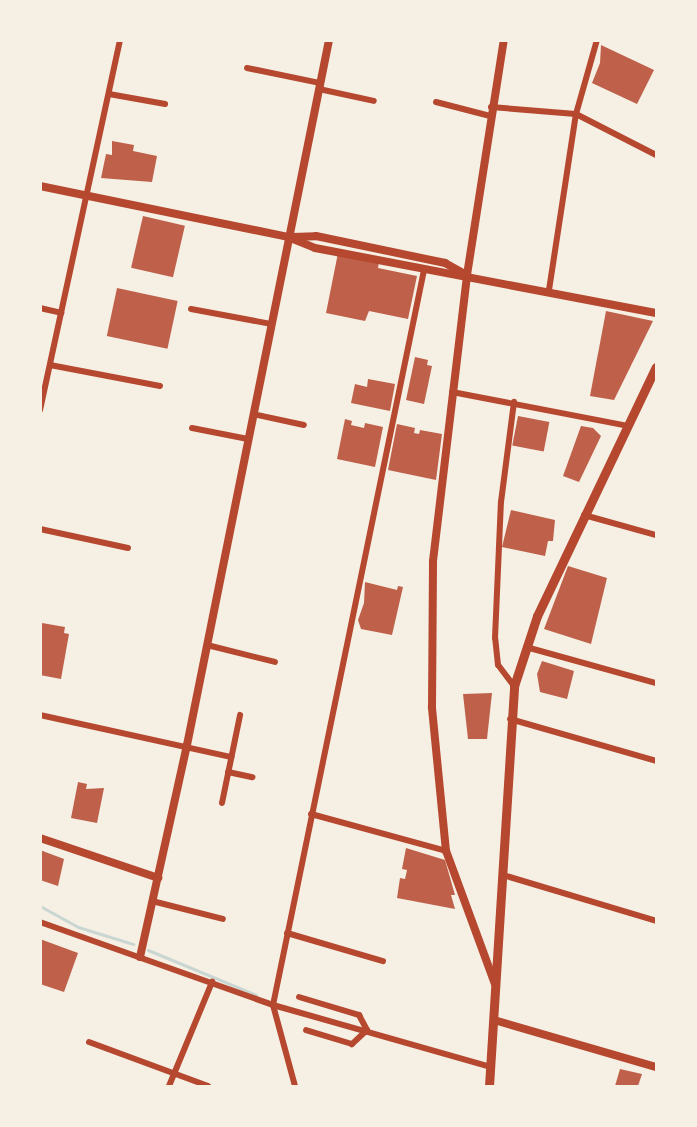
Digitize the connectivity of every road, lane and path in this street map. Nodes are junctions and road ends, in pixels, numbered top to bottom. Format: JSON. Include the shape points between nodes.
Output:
{"nodes":[{"id":1,"x":120,"y":40,"type":"edge"},
{"id":2,"x":329,"y":40,"type":"edge"},
{"id":3,"x":504,"y":40,"type":"edge"},
{"id":4,"x":597,"y":40,"type":"edge"},
{"id":5,"x":247,"y":68,"type":"dead end"},
{"id":6,"x":320,"y":86,"type":"junction"},
{"id":7,"x":109,"y":94,"type":"junction"},
{"id":8,"x":374,"y":101,"type":"dead end"},
{"id":9,"x":436,"y":102,"type":"dead end"},
{"id":10,"x":165,"y":104,"type":"dead end"},
{"id":11,"x":491,"y":107,"type":"junction"},
{"id":12,"x":576,"y":114,"type":"junction"},
{"id":13,"x":490,"y":116,"type":"junction"},
{"id":14,"x":657,"y":154,"type":"edge"},
{"id":15,"x":40,"y":186,"type":"edge"},
{"id":16,"x":87,"y":196,"type":"junction"},
{"id":17,"x":288,"y":237,"type":"junction"},
{"id":18,"x":424,"y":270,"type":"junction"},
{"id":19,"x":467,"y":275,"type":"junction"},
{"id":20,"x":549,"y":290,"type":"junction"},
{"id":21,"x":40,"y":308,"type":"edge"},
{"id":22,"x":190,"y":309,"type":"dead end"},
{"id":23,"x":61,"y":313,"type":"junction"},
{"id":24,"x":657,"y":313,"type":"edge"},
{"id":25,"x":271,"y":324,"type":"junction"},
{"id":26,"x":50,"y":365,"type":"junction"},
{"id":27,"x":657,"y":366,"type":"edge"},
{"id":28,"x":653,"y":385,"type":"edge"},
{"id":29,"x":160,"y":386,"type":"dead end"},
{"id":30,"x":452,"y":392,"type":"junction"},
{"id":31,"x":514,"y":402,"type":"junction"},
{"id":32,"x":40,"y":410,"type":"edge"},
{"id":33,"x":253,"y":414,"type":"junction"},
{"id":34,"x":304,"y":425,"type":"dead end"},
{"id":35,"x":628,"y":426,"type":"junction"},
{"id":36,"x":192,"y":428,"type":"dead end"},
{"id":37,"x":248,"y":439,"type":"junction"},
{"id":38,"x":584,"y":516,"type":"junction"},
{"id":39,"x":40,"y":529,"type":"edge"},
{"id":40,"x":657,"y":535,"type":"edge"},
{"id":41,"x":128,"y":548,"type":"dead end"},
{"id":42,"x":207,"y":645,"type":"junction"},
{"id":43,"x":526,"y":647,"type":"junction"},
{"id":44,"x":275,"y":662,"type":"dead end"},
{"id":45,"x":657,"y":683,"type":"edge"},
{"id":46,"x":514,"y":687,"type":"junction"},
{"id":47,"x":40,"y":715,"type":"edge"},
{"id":48,"x":240,"y":715,"type":"dead end"},
{"id":49,"x":510,"y":719,"type":"junction"},
{"id":50,"x":187,"y":746,"type":"junction"},
{"id":51,"x":231,"y":757,"type":"junction"},
{"id":52,"x":657,"y":761,"type":"edge"},
{"id":53,"x":228,"y":772,"type":"junction"},
{"id":54,"x":252,"y":777,"type":"dead end"},
{"id":55,"x":222,"y":803,"type":"dead end"},
{"id":56,"x":311,"y":814,"type":"junction"},
{"id":57,"x":40,"y":838,"type":"edge"},
{"id":58,"x":446,"y":851,"type":"junction"},
{"id":59,"x":503,"y":875,"type":"junction"},
{"id":60,"x":158,"y":878,"type":"junction"},
{"id":61,"x":153,"y":901,"type":"junction"},
{"id":62,"x":223,"y":919,"type":"dead end"},
{"id":63,"x":657,"y":921,"type":"edge"},
{"id":64,"x":40,"y":922,"type":"edge"},
{"id":65,"x":287,"y":933,"type":"junction"},
{"id":66,"x":140,"y":957,"type":"junction"},
{"id":67,"x":383,"y":961,"type":"dead end"},
{"id":68,"x":212,"y":982,"type":"junction"},
{"id":69,"x":496,"y":986,"type":"junction"},
{"id":70,"x":299,"y":997,"type":"dead end"},
{"id":71,"x":273,"y":1005,"type":"junction"},
{"id":72,"x":494,"y":1020,"type":"junction"},
{"id":73,"x":306,"y":1030,"type":"dead end"},
{"id":74,"x":367,"y":1030,"type":"junction"},
{"id":75,"x":89,"y":1042,"type":"dead end"},
{"id":76,"x":491,"y":1067,"type":"junction"},
{"id":77,"x":657,"y":1067,"type":"edge"},
{"id":78,"x":174,"y":1074,"type":"junction"},
{"id":79,"x":169,"y":1086,"type":"edge"},
{"id":80,"x":208,"y":1086,"type":"edge"},
{"id":81,"x":295,"y":1086,"type":"edge"},
{"id":82,"x":489,"y":1086,"type":"edge"}],
"edges":[{"from":1,"to":7,"type":"street"},
{"from":2,"to":6,"type":"street"},
{"from":3,"to":11,"type":"street"},
{"from":4,"to":12,"type":"street"},
{"from":5,"to":6,"type":"street"},
{"from":6,"to":8,"type":"street"},
{"from":6,"to":17,"type":"street"},
{"from":7,"to":10,"type":"street"},
{"from":7,"to":16,"type":"street"},
{"from":9,"to":13,"type":"street"},
{"from":11,"to":12,"type":"street"},
{"from":11,"to":13,"type":"street"},
{"from":12,"to":14,"type":"street"},
{"from":12,"to":20,"type":"street"},
{"from":13,"to":19,"type":"street"},
{"from":15,"to":16,"type":"street"},
{"from":16,"to":17,"type":"street"},
{"from":16,"to":23,"type":"street"},
{"from":17,"to":18,"type":"street","via":[[315,248]]},
{"from":17,"to":19,"type":"street","via":[[316,236],[444,262]]},
{"from":17,"to":25,"type":"street"},
{"from":18,"to":19,"type":"street"},
{"from":18,"to":56,"type":"street"},
{"from":19,"to":20,"type":"street"},
{"from":19,"to":30,"type":"street"},
{"from":20,"to":24,"type":"street"},
{"from":21,"to":23,"type":"street"},
{"from":22,"to":25,"type":"street"},
{"from":23,"to":26,"type":"street"},
{"from":25,"to":33,"type":"street"},
{"from":26,"to":29,"type":"street"},
{"from":26,"to":32,"type":"street"},
{"from":27,"to":28,"type":"main road"},
{"from":28,"to":35,"type":"main road"},
{"from":30,"to":31,"type":"street"},
{"from":30,"to":58,"type":"street","via":[[433,573],[432,707]]},
{"from":31,"to":35,"type":"street"},
{"from":31,"to":46,"type":"street","via":[[501,502],[495,638],[498,665]]},
{"from":33,"to":34,"type":"street"},
{"from":33,"to":37,"type":"street"},
{"from":35,"to":38,"type":"main road"},
{"from":36,"to":37,"type":"street"},
{"from":37,"to":42,"type":"street"},
{"from":38,"to":40,"type":"street"},
{"from":38,"to":43,"type":"main road"},
{"from":39,"to":41,"type":"street"},
{"from":42,"to":44,"type":"street"},
{"from":42,"to":50,"type":"street"},
{"from":43,"to":45,"type":"street"},
{"from":43,"to":46,"type":"main road"},
{"from":46,"to":49,"type":"main road"},
{"from":47,"to":50,"type":"street"},
{"from":48,"to":51,"type":"street"},
{"from":49,"to":52,"type":"street"},
{"from":49,"to":59,"type":"main road"},
{"from":50,"to":51,"type":"street"},
{"from":50,"to":60,"type":"street"},
{"from":51,"to":53,"type":"street"},
{"from":53,"to":54,"type":"street"},
{"from":53,"to":55,"type":"street"},
{"from":56,"to":58,"type":"street"},
{"from":56,"to":65,"type":"street"},
{"from":57,"to":60,"type":"street"},
{"from":58,"to":69,"type":"street"},
{"from":59,"to":63,"type":"street"},
{"from":59,"to":69,"type":"main road"},
{"from":60,"to":61,"type":"street"},
{"from":61,"to":62,"type":"street"},
{"from":61,"to":66,"type":"street"},
{"from":64,"to":66,"type":"street"},
{"from":65,"to":67,"type":"street"},
{"from":65,"to":71,"type":"street"},
{"from":66,"to":68,"type":"street"},
{"from":68,"to":71,"type":"street"},
{"from":68,"to":78,"type":"street"},
{"from":69,"to":72,"type":"main road"},
{"from":70,"to":74,"type":"street","via":[[359,1015]]},
{"from":71,"to":74,"type":"street"},
{"from":71,"to":81,"type":"street"},
{"from":72,"to":76,"type":"main road"},
{"from":72,"to":77,"type":"main road"},
{"from":73,"to":74,"type":"street","via":[[352,1044]]},
{"from":74,"to":76,"type":"street"},
{"from":75,"to":78,"type":"street"},
{"from":76,"to":82,"type":"main road"},
{"from":78,"to":79,"type":"street"},
{"from":78,"to":80,"type":"street"}]}
